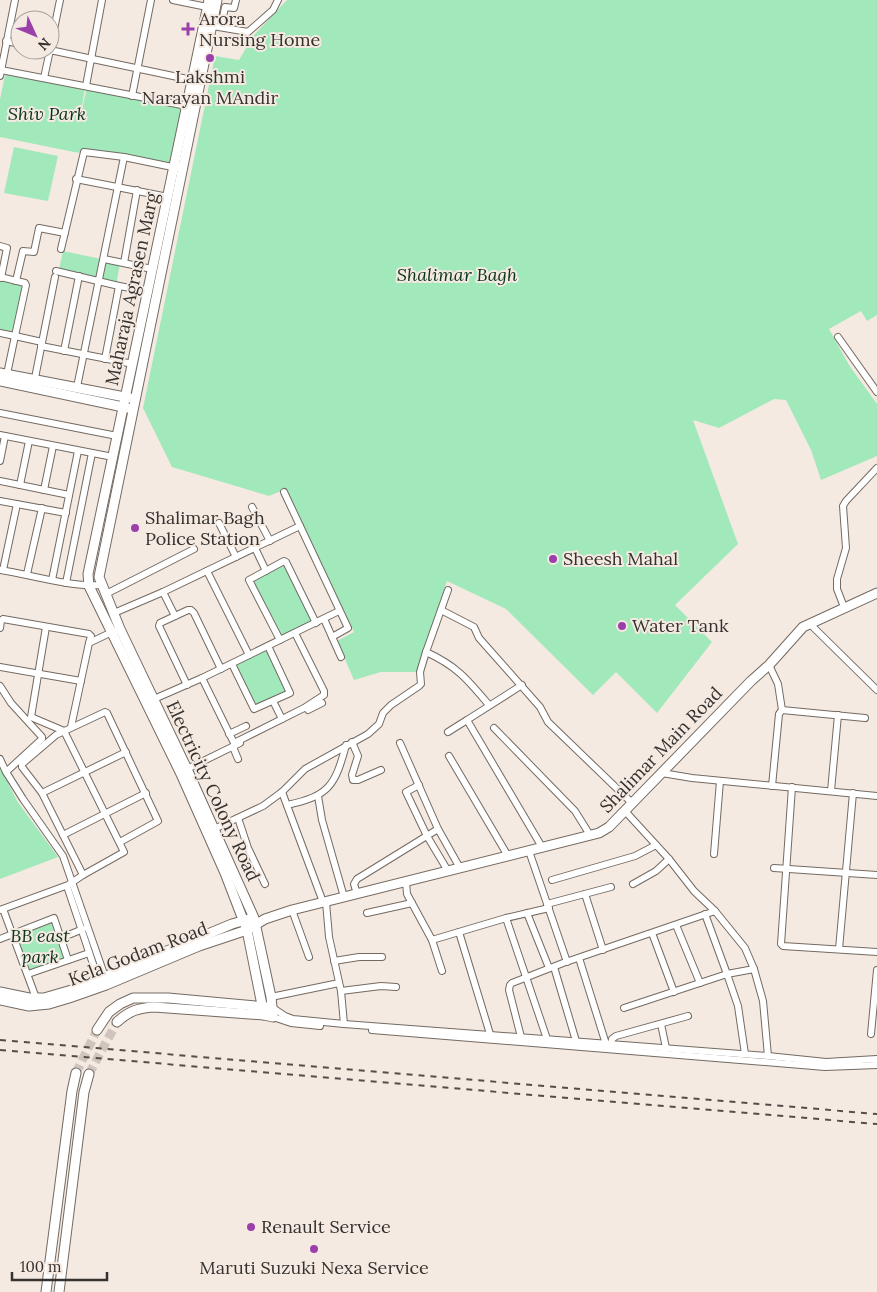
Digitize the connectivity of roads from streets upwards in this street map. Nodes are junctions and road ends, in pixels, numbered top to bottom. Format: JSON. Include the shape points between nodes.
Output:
{"nodes":[{"id":1,"x":15,"y":0,"type":"edge"},
{"id":2,"x":102,"y":0,"type":"edge"},
{"id":3,"x":151,"y":0,"type":"edge"},
{"id":4,"x":173,"y":0,"type":"edge"},
{"id":5,"x":217,"y":0,"type":"edge"},
{"id":6,"x":236,"y":0,"type":"edge"},
{"id":7,"x":278,"y":0,"type":"edge"},
{"id":8,"x":208,"y":4,"type":"edge"},
{"id":9,"x":212,"y":26,"type":"junction"},
{"id":10,"x":6,"y":41,"type":"junction"},
{"id":11,"x":10,"y":42,"type":"edge"},
{"id":12,"x":91,"y":59,"type":"junction"},
{"id":13,"x":1,"y":68,"type":"edge"},
{"id":14,"x":138,"y":68,"type":"junction"},
{"id":15,"x":44,"y":78,"type":"junction"},
{"id":16,"x":192,"y":80,"type":"junction"},
{"id":17,"x":86,"y":86,"type":"junction"},
{"id":18,"x":132,"y":96,"type":"junction"},
{"id":19,"x":186,"y":106,"type":"junction"},
{"id":20,"x":124,"y":157,"type":"junction"},
{"id":21,"x":178,"y":168,"type":"junction"},
{"id":22,"x":76,"y":179,"type":"junction"},
{"id":23,"x":118,"y":186,"type":"junction"},
{"id":24,"x":137,"y":190,"type":"junction"},
{"id":25,"x":168,"y":197,"type":"junction"},
{"id":26,"x":64,"y":233,"type":"junction"},
{"id":27,"x":0,"y":246,"type":"edge"},
{"id":28,"x":61,"y":249,"type":"dead end"},
{"id":29,"x":104,"y":259,"type":"junction"},
{"id":30,"x":124,"y":263,"type":"junction"},
{"id":31,"x":152,"y":269,"type":"junction"},
{"id":32,"x":79,"y":276,"type":"junction"},
{"id":33,"x":0,"y":278,"type":"edge"},
{"id":34,"x":16,"y":281,"type":"junction"},
{"id":35,"x":98,"y":282,"type":"junction"},
{"id":36,"x":119,"y":286,"type":"junction"},
{"id":37,"x":152,"y":287,"type":"junction"},
{"id":38,"x":0,"y":333,"type":"edge"},
{"id":39,"x":15,"y":336,"type":"junction"},
{"id":40,"x":838,"y":337,"type":"dead end"},
{"id":41,"x":42,"y":344,"type":"junction"},
{"id":42,"x":64,"y":351,"type":"junction"},
{"id":43,"x":84,"y":355,"type":"junction"},
{"id":44,"x":105,"y":359,"type":"junction"},
{"id":45,"x":132,"y":364,"type":"junction"},
{"id":46,"x":3,"y":373,"type":"edge"},
{"id":47,"x":0,"y":381,"type":"edge"},
{"id":48,"x":34,"y":384,"type":"junction"},
{"id":49,"x":77,"y":387,"type":"junction"},
{"id":50,"x":877,"y":392,"type":"edge"},
{"id":51,"x":130,"y":398,"type":"junction"},
{"id":52,"x":124,"y":407,"type":"junction"},
{"id":53,"x":133,"y":409,"type":"junction"},
{"id":54,"x":0,"y":413,"type":"edge"},
{"id":55,"x":3,"y":435,"type":"edge"},
{"id":56,"x":118,"y":436,"type":"junction"},
{"id":57,"x":29,"y":441,"type":"junction"},
{"id":58,"x":54,"y":446,"type":"junction"},
{"id":59,"x":78,"y":451,"type":"junction"},
{"id":60,"x":92,"y":453,"type":"junction"},
{"id":61,"x":113,"y":457,"type":"junction"},
{"id":62,"x":0,"y":461,"type":"edge"},
{"id":63,"x":877,"y":468,"type":"edge"},
{"id":64,"x":0,"y":480,"type":"edge"},
{"id":65,"x":20,"y":485,"type":"junction"},
{"id":66,"x":44,"y":490,"type":"junction"},
{"id":67,"x":284,"y":492,"type":"dead end"},
{"id":68,"x":69,"y":495,"type":"junction"},
{"id":69,"x":0,"y":501,"type":"edge"},
{"id":70,"x":17,"y":504,"type":"junction"},
{"id":71,"x":103,"y":507,"type":"junction"},
{"id":72,"x":252,"y":507,"type":"dead end"},
{"id":73,"x":42,"y":508,"type":"junction"},
{"id":74,"x":113,"y":509,"type":"junction"},
{"id":75,"x":66,"y":513,"type":"junction"},
{"id":76,"x":219,"y":523,"type":"dead end"},
{"id":77,"x":300,"y":526,"type":"junction"},
{"id":78,"x":270,"y":541,"type":"junction"},
{"id":79,"x":254,"y":548,"type":"junction"},
{"id":80,"x":194,"y":550,"type":"dead end"},
{"id":81,"x":236,"y":557,"type":"junction"},
{"id":82,"x":1,"y":570,"type":"edge"},
{"id":83,"x":207,"y":571,"type":"junction"},
{"id":84,"x":266,"y":571,"type":"junction"},
{"id":85,"x":27,"y":574,"type":"junction"},
{"id":86,"x":52,"y":580,"type":"junction"},
{"id":87,"x":66,"y":583,"type":"junction"},
{"id":88,"x":101,"y":584,"type":"junction"},
{"id":89,"x":89,"y":586,"type":"junction"},
{"id":90,"x":448,"y":590,"type":"dead end"},
{"id":91,"x":162,"y":592,"type":"junction"},
{"id":92,"x":877,"y":592,"type":"edge"},
{"id":93,"x":106,"y":594,"type":"junction"},
{"id":94,"x":844,"y":607,"type":"junction"},
{"id":95,"x":441,"y":610,"type":"junction"},
{"id":96,"x":339,"y":611,"type":"junction"},
{"id":97,"x":114,"y":613,"type":"junction"},
{"id":98,"x":175,"y":616,"type":"junction"},
{"id":99,"x":324,"y":619,"type":"junction"},
{"id":100,"x":316,"y":623,"type":"junction"},
{"id":101,"x":810,"y":624,"type":"junction"},
{"id":102,"x":46,"y":627,"type":"junction"},
{"id":103,"x":0,"y":628,"type":"edge"},
{"id":104,"x":115,"y":630,"type":"junction"},
{"id":105,"x":295,"y":633,"type":"junction"},
{"id":106,"x":332,"y":636,"type":"junction"},
{"id":107,"x":280,"y":640,"type":"junction"},
{"id":108,"x":89,"y":643,"type":"junction"},
{"id":109,"x":268,"y":646,"type":"junction"},
{"id":110,"x":426,"y":652,"type":"junction"},
{"id":111,"x":249,"y":655,"type":"junction"},
{"id":112,"x":341,"y":657,"type":"dead end"},
{"id":113,"x":232,"y":664,"type":"junction"},
{"id":114,"x":769,"y":665,"type":"junction"},
{"id":115,"x":0,"y":667,"type":"edge"},
{"id":116,"x":221,"y":669,"type":"junction"},
{"id":117,"x":38,"y":673,"type":"junction"},
{"id":118,"x":202,"y":678,"type":"junction"},
{"id":119,"x":82,"y":680,"type":"junction"},
{"id":120,"x":187,"y":685,"type":"junction"},
{"id":121,"x":522,"y":685,"type":"junction"},
{"id":122,"x":0,"y":686,"type":"edge"},
{"id":123,"x":877,"y":690,"type":"edge"},
{"id":124,"x":154,"y":699,"type":"junction"},
{"id":125,"x":273,"y":701,"type":"junction"},
{"id":126,"x":322,"y":703,"type":"dead end"},
{"id":127,"x":489,"y":705,"type":"junction"},
{"id":128,"x":782,"y":710,"type":"junction"},
{"id":129,"x":838,"y":715,"type":"junction"},
{"id":130,"x":865,"y":718,"type":"dead end"},
{"id":131,"x":282,"y":719,"type":"junction"},
{"id":132,"x":467,"y":720,"type":"junction"},
{"id":133,"x":246,"y":726,"type":"dead end"},
{"id":134,"x":71,"y":727,"type":"junction"},
{"id":135,"x":494,"y":728,"type":"dead end"},
{"id":136,"x":64,"y":731,"type":"junction"},
{"id":137,"x":448,"y":732,"type":"dead end"},
{"id":138,"x":230,"y":734,"type":"junction"},
{"id":139,"x":400,"y":743,"type":"dead end"},
{"id":140,"x":349,"y":744,"type":"junction"},
{"id":141,"x":233,"y":747,"type":"junction"},
{"id":142,"x":126,"y":752,"type":"junction"},
{"id":143,"x":449,"y":756,"type":"dead end"},
{"id":144,"x":0,"y":759,"type":"edge"},
{"id":145,"x":238,"y":759,"type":"dead end"},
{"id":146,"x":188,"y":769,"type":"junction"},
{"id":147,"x":381,"y":770,"type":"dead end"},
{"id":148,"x":6,"y":772,"type":"junction"},
{"id":149,"x":85,"y":772,"type":"junction"},
{"id":150,"x":662,"y":773,"type":"junction"},
{"id":151,"x":720,"y":781,"type":"junction"},
{"id":152,"x":419,"y":785,"type":"junction"},
{"id":153,"x":772,"y":786,"type":"junction"},
{"id":154,"x":792,"y":788,"type":"junction"},
{"id":155,"x":831,"y":791,"type":"junction"},
{"id":156,"x":282,"y":792,"type":"junction"},
{"id":157,"x":42,"y":793,"type":"junction"},
{"id":158,"x":146,"y":793,"type":"junction"},
{"id":159,"x":853,"y":793,"type":"junction"},
{"id":160,"x":318,"y":796,"type":"junction"},
{"id":161,"x":877,"y":796,"type":"edge"},
{"id":162,"x":632,"y":803,"type":"junction"},
{"id":163,"x":287,"y":805,"type":"junction"},
{"id":164,"x":625,"y":811,"type":"junction"},
{"id":165,"x":105,"y":813,"type":"junction"},
{"id":166,"x":238,"y":818,"type":"junction"},
{"id":167,"x":438,"y":829,"type":"junction"},
{"id":168,"x":211,"y":831,"type":"junction"},
{"id":169,"x":63,"y":835,"type":"junction"},
{"id":170,"x":590,"y":835,"type":"junction"},
{"id":171,"x":427,"y":836,"type":"junction"},
{"id":172,"x":120,"y":842,"type":"junction"},
{"id":173,"x":656,"y":845,"type":"junction"},
{"id":174,"x":542,"y":847,"type":"junction"},
{"id":175,"x":529,"y":851,"type":"junction"},
{"id":176,"x":714,"y":854,"type":"dead end"},
{"id":177,"x":508,"y":856,"type":"junction"},
{"id":178,"x":669,"y":860,"type":"junction"},
{"id":179,"x":460,"y":868,"type":"junction"},
{"id":180,"x":774,"y":868,"type":"dead end"},
{"id":181,"x":786,"y":869,"type":"junction"},
{"id":182,"x":448,"y":871,"type":"junction"},
{"id":183,"x":846,"y":873,"type":"junction"},
{"id":184,"x":83,"y":875,"type":"junction"},
{"id":185,"x":877,"y":875,"type":"edge"},
{"id":186,"x":552,"y":880,"type":"dead end"},
{"id":187,"x":406,"y":882,"type":"junction"},
{"id":188,"x":74,"y":883,"type":"junction"},
{"id":189,"x":265,"y":884,"type":"dead end"},
{"id":190,"x":633,"y":884,"type":"dead end"},
{"id":191,"x":66,"y":886,"type":"junction"},
{"id":192,"x":612,"y":887,"type":"dead end"},
{"id":193,"x":357,"y":894,"type":"junction"},
{"id":194,"x":585,"y":894,"type":"junction"},
{"id":195,"x":344,"y":897,"type":"junction"},
{"id":196,"x":324,"y":902,"type":"junction"},
{"id":197,"x":412,"y":903,"type":"junction"},
{"id":198,"x":548,"y":906,"type":"junction"},
{"id":199,"x":1,"y":910,"type":"edge"},
{"id":200,"x":292,"y":910,"type":"junction"},
{"id":201,"x":715,"y":911,"type":"junction"},
{"id":202,"x":367,"y":913,"type":"dead end"},
{"id":203,"x":528,"y":913,"type":"junction"},
{"id":204,"x":705,"y":914,"type":"junction"},
{"id":205,"x":506,"y":918,"type":"junction"},
{"id":206,"x":250,"y":923,"type":"junction"},
{"id":207,"x":676,"y":925,"type":"junction"},
{"id":208,"x":85,"y":929,"type":"junction"},
{"id":209,"x":459,"y":932,"type":"junction"},
{"id":210,"x":652,"y":933,"type":"junction"},
{"id":211,"x":12,"y":934,"type":"junction"},
{"id":212,"x":61,"y":938,"type":"junction"},
{"id":213,"x":0,"y":939,"type":"edge"},
{"id":214,"x":432,"y":940,"type":"junction"},
{"id":215,"x":603,"y":950,"type":"junction"},
{"id":216,"x":839,"y":950,"type":"junction"},
{"id":217,"x":877,"y":952,"type":"edge"},
{"id":218,"x":89,"y":953,"type":"junction"},
{"id":219,"x":309,"y":957,"type":"dead end"},
{"id":220,"x":382,"y":957,"type":"dead end"},
{"id":221,"x":579,"y":958,"type":"junction"},
{"id":222,"x":68,"y":960,"type":"junction"},
{"id":223,"x":334,"y":961,"type":"junction"},
{"id":224,"x":567,"y":962,"type":"junction"},
{"id":225,"x":552,"y":967,"type":"junction"},
{"id":226,"x":754,"y":969,"type":"junction"},
{"id":227,"x":96,"y":970,"type":"dead end"},
{"id":228,"x":877,"y":970,"type":"edge"},
{"id":229,"x":442,"y":972,"type":"dead end"},
{"id":230,"x":28,"y":974,"type":"junction"},
{"id":231,"x":727,"y":974,"type":"junction"},
{"id":232,"x":105,"y":977,"type":"junction"},
{"id":233,"x":526,"y":977,"type":"junction"},
{"id":234,"x":339,"y":982,"type":"junction"},
{"id":235,"x":700,"y":983,"type":"junction"},
{"id":236,"x":396,"y":987,"type":"dead end"},
{"id":237,"x":340,"y":991,"type":"junction"},
{"id":238,"x":0,"y":992,"type":"edge"},
{"id":239,"x":674,"y":992,"type":"junction"},
{"id":240,"x":271,"y":997,"type":"junction"},
{"id":241,"x":0,"y":1000,"type":"edge"},
{"id":242,"x":31,"y":1000,"type":"junction"},
{"id":243,"x":624,"y":1008,"type":"dead end"},
{"id":244,"x":268,"y":1012,"type":"junction"},
{"id":245,"x":688,"y":1016,"type":"dead end"},
{"id":246,"x":117,"y":1022,"type":"tunnel mouth"},
{"id":247,"x":344,"y":1024,"type":"junction"},
{"id":248,"x":661,"y":1024,"type":"junction"},
{"id":249,"x":97,"y":1030,"type":"tunnel mouth"},
{"id":250,"x":490,"y":1034,"type":"junction"},
{"id":251,"x":871,"y":1034,"type":"dead end"},
{"id":252,"x":521,"y":1037,"type":"junction"},
{"id":253,"x":547,"y":1039,"type":"junction"},
{"id":254,"x":576,"y":1041,"type":"junction"},
{"id":255,"x":608,"y":1044,"type":"junction"},
{"id":256,"x":666,"y":1048,"type":"junction"},
{"id":257,"x":745,"y":1054,"type":"junction"},
{"id":258,"x":768,"y":1056,"type":"junction"},
{"id":259,"x":877,"y":1059,"type":"edge"},
{"id":260,"x":877,"y":1065,"type":"edge"},
{"id":261,"x":76,"y":1073,"type":"tunnel mouth"},
{"id":262,"x":89,"y":1074,"type":"tunnel mouth"},
{"id":263,"x":46,"y":1292,"type":"edge"},
{"id":264,"x":59,"y":1292,"type":"edge"}],
"edges":[{"from":1,"to":10,"type":"street"},
{"from":2,"to":12,"type":"street"},
{"from":3,"to":14,"type":"street"},
{"from":4,"to":8,"type":"street"},
{"from":5,"to":9,"type":"street","name":"Maharaja Agrasen Marg"},
{"from":6,"to":9,"type":"street","via":[[234,8],[225,7]]},
{"from":7,"to":9,"type":"street","via":[[273,10],[248,32]]},
{"from":8,"to":9,"type":"street","name":"Maharaja Agrasen Marg"},
{"from":9,"to":16,"type":"street","name":"Maharaja Agrasen Marg"},
{"from":9,"to":21,"type":"street","name":"Maharaja Agrasen Marg"},
{"from":10,"to":11,"type":"street"},
{"from":10,"to":13,"type":"street"},
{"from":12,"to":14,"type":"street"},
{"from":12,"to":15,"type":"street","via":[[50,50]]},
{"from":12,"to":17,"type":"street"},
{"from":13,"to":15,"type":"street"},
{"from":14,"to":16,"type":"street"},
{"from":14,"to":18,"type":"street"},
{"from":15,"to":17,"type":"street"},
{"from":16,"to":19,"type":"street","name":"Maharaja Agrasen Marg"},
{"from":17,"to":18,"type":"street"},
{"from":18,"to":19,"type":"street"},
{"from":19,"to":21,"type":"street","name":"Maharaja Agrasen Marg"},
{"from":20,"to":21,"type":"street"},
{"from":20,"to":22,"type":"street","via":[[85,152]]},
{"from":20,"to":23,"type":"street"},
{"from":21,"to":25,"type":"street","name":"Maharaja Agrasen Marg"},
{"from":21,"to":37,"type":"street","name":"Maharaja Agrasen Marg"},
{"from":22,"to":23,"type":"street"},
{"from":22,"to":26,"type":"street"},
{"from":23,"to":24,"type":"street"},
{"from":23,"to":29,"type":"street"},
{"from":24,"to":25,"type":"street"},
{"from":24,"to":30,"type":"street"},
{"from":25,"to":31,"type":"street","name":"Maharaja Agrasen Marg"},
{"from":26,"to":28,"type":"street"},
{"from":26,"to":34,"type":"street","via":[[39,228],[34,252],[23,251]]},
{"from":27,"to":33,"type":"street","via":[[7,248]]},
{"from":29,"to":30,"type":"street"},
{"from":29,"to":35,"type":"street"},
{"from":30,"to":31,"type":"street"},
{"from":31,"to":37,"type":"street","name":"Maharaja Agrasen Marg"},
{"from":32,"to":35,"type":"street"},
{"from":32,"to":41,"type":"street","via":[[56,274]]},
{"from":32,"to":42,"type":"street"},
{"from":33,"to":34,"type":"street"},
{"from":34,"to":39,"type":"street","via":[[26,285]]},
{"from":35,"to":36,"type":"street"},
{"from":35,"to":43,"type":"street"},
{"from":36,"to":37,"type":"street"},
{"from":36,"to":44,"type":"street"},
{"from":37,"to":45,"type":"street","name":"Maharaja Agrasen Marg"},
{"from":37,"to":51,"type":"street","name":"Maharaja Agrasen Marg"},
{"from":38,"to":39,"type":"street"},
{"from":39,"to":41,"type":"street"},
{"from":39,"to":46,"type":"street"},
{"from":40,"to":50,"type":"street"},
{"from":41,"to":42,"type":"street"},
{"from":41,"to":48,"type":"street"},
{"from":42,"to":43,"type":"street"},
{"from":43,"to":44,"type":"street"},
{"from":43,"to":49,"type":"street"},
{"from":44,"to":45,"type":"street"},
{"from":45,"to":51,"type":"street","name":"Maharaja Agrasen Marg"},
{"from":46,"to":48,"type":"street"},
{"from":47,"to":48,"type":"street"},
{"from":48,"to":49,"type":"street"},
{"from":48,"to":52,"type":"street"},
{"from":49,"to":51,"type":"street"},
{"from":51,"to":52,"type":"street","name":"Maharaja Agrasen Marg"},
{"from":51,"to":53,"type":"street","name":"Maharaja Agrasen Marg"},
{"from":52,"to":53,"type":"street"},
{"from":52,"to":56,"type":"street","name":"Maharaja Agrasen Marg"},
{"from":53,"to":74,"type":"street","name":"Maharaja Agrasen Marg"},
{"from":54,"to":56,"type":"street"},
{"from":55,"to":57,"type":"street"},
{"from":55,"to":62,"type":"street"},
{"from":56,"to":61,"type":"street","name":"Maharaja Agrasen Marg"},
{"from":57,"to":58,"type":"street"},
{"from":57,"to":65,"type":"street"},
{"from":58,"to":59,"type":"street"},
{"from":58,"to":66,"type":"street"},
{"from":59,"to":60,"type":"street"},
{"from":59,"to":68,"type":"street"},
{"from":60,"to":61,"type":"street"},
{"from":60,"to":87,"type":"street"},
{"from":61,"to":71,"type":"street","name":"Maharaja Agrasen Marg"},
{"from":63,"to":94,"type":"street","via":[[843,506],[846,548],[837,589]]},
{"from":64,"to":65,"type":"street"},
{"from":65,"to":66,"type":"street"},
{"from":66,"to":68,"type":"street"},
{"from":67,"to":77,"type":"street"},
{"from":68,"to":75,"type":"street"},
{"from":69,"to":70,"type":"street"},
{"from":70,"to":73,"type":"street"},
{"from":70,"to":82,"type":"street"},
{"from":71,"to":74,"type":"street"},
{"from":71,"to":89,"type":"street","name":"Maharaja Agrasen Marg","via":[[88,574]]},
{"from":72,"to":78,"type":"street"},
{"from":73,"to":75,"type":"street"},
{"from":73,"to":85,"type":"street"},
{"from":74,"to":88,"type":"street","name":"Maharaja Agrasen Marg","via":[[99,576]]},
{"from":75,"to":86,"type":"street"},
{"from":76,"to":81,"type":"street"},
{"from":77,"to":78,"type":"street"},
{"from":77,"to":96,"type":"street"},
{"from":78,"to":79,"type":"street"},
{"from":79,"to":81,"type":"street"},
{"from":79,"to":84,"type":"street"},
{"from":80,"to":93,"type":"street"},
{"from":81,"to":83,"type":"street"},
{"from":82,"to":85,"type":"street"},
{"from":83,"to":91,"type":"street"},
{"from":83,"to":111,"type":"street"},
{"from":84,"to":100,"type":"street","via":[[286,562]]},
{"from":84,"to":107,"type":"street","via":[[249,580]]},
{"from":85,"to":86,"type":"street"},
{"from":86,"to":87,"type":"street"},
{"from":87,"to":89,"type":"street"},
{"from":88,"to":89,"type":"street"},
{"from":88,"to":93,"type":"street","name":"Electricity Colony Road"},
{"from":89,"to":104,"type":"street","name":"Electricity Colony Road"},
{"from":90,"to":95,"type":"street"},
{"from":91,"to":97,"type":"street"},
{"from":91,"to":98,"type":"street"},
{"from":92,"to":94,"type":"street","name":"Shalimar Main Road"},
{"from":93,"to":97,"type":"street","name":"Electricity Colony Road"},
{"from":94,"to":101,"type":"street","name":"Shalimar Main Road"},
{"from":95,"to":110,"type":"street"},
{"from":95,"to":121,"type":"street","via":[[471,624],[479,638]]},
{"from":96,"to":99,"type":"street"},
{"from":96,"to":106,"type":"street","via":[[348,628]]},
{"from":97,"to":104,"type":"street","name":"Electricity Colony Road"},
{"from":98,"to":116,"type":"street","via":[[192,611]]},
{"from":98,"to":120,"type":"street","via":[[159,626]]},
{"from":99,"to":100,"type":"street"},
{"from":99,"to":106,"type":"street"},
{"from":100,"to":105,"type":"street"},
{"from":101,"to":114,"type":"street","name":"Shalimar Main Road","via":[[803,627]]},
{"from":101,"to":123,"type":"street"},
{"from":102,"to":103,"type":"street","via":[[3,619]]},
{"from":102,"to":108,"type":"street","via":[[89,634]]},
{"from":102,"to":117,"type":"street"},
{"from":104,"to":108,"type":"street"},
{"from":104,"to":124,"type":"street","name":"Electricity Colony Road"},
{"from":104,"to":168,"type":"street","name":"Electricity Colony Road"},
{"from":105,"to":107,"type":"street"},
{"from":105,"to":131,"type":"street","via":[[324,695]]},
{"from":106,"to":112,"type":"street"},
{"from":107,"to":109,"type":"street"},
{"from":108,"to":119,"type":"street"},
{"from":109,"to":111,"type":"street"},
{"from":109,"to":125,"type":"street","via":[[290,692]]},
{"from":110,"to":127,"type":"street","via":[[445,660],[466,677]]},
{"from":110,"to":140,"type":"street","via":[[420,686],[391,704],[374,730]]},
{"from":111,"to":113,"type":"street"},
{"from":113,"to":116,"type":"street"},
{"from":113,"to":125,"type":"street","via":[[254,709]]},
{"from":114,"to":128,"type":"street","via":[[778,684]]},
{"from":114,"to":150,"type":"street","name":"Shalimar Main Road"},
{"from":115,"to":117,"type":"street"},
{"from":116,"to":118,"type":"street"},
{"from":117,"to":119,"type":"street"},
{"from":117,"to":136,"type":"street","via":[[31,717]]},
{"from":118,"to":120,"type":"street"},
{"from":118,"to":138,"type":"street"},
{"from":119,"to":134,"type":"street"},
{"from":120,"to":124,"type":"street"},
{"from":121,"to":127,"type":"street"},
{"from":121,"to":162,"type":"street","via":[[540,706],[548,722]]},
{"from":122,"to":148,"type":"street","via":[[42,737]]},
{"from":124,"to":146,"type":"street","name":"Electricity Colony Road"},
{"from":125,"to":131,"type":"street"},
{"from":126,"to":141,"type":"street"},
{"from":127,"to":132,"type":"street"},
{"from":128,"to":129,"type":"street"},
{"from":128,"to":153,"type":"street"},
{"from":129,"to":130,"type":"street"},
{"from":129,"to":155,"type":"street"},
{"from":131,"to":138,"type":"street","via":[[235,743]]},
{"from":132,"to":137,"type":"street"},
{"from":132,"to":174,"type":"street"},
{"from":133,"to":138,"type":"street"},
{"from":134,"to":136,"type":"street"},
{"from":134,"to":142,"type":"street","via":[[107,712]]},
{"from":135,"to":170,"type":"street","via":[[575,811]]},
{"from":136,"to":149,"type":"street"},
{"from":136,"to":157,"type":"street","via":[[22,766]]},
{"from":139,"to":152,"type":"street"},
{"from":140,"to":147,"type":"street","via":[[358,756],[353,780]]},
{"from":140,"to":156,"type":"street","via":[[306,769]]},
{"from":140,"to":160,"type":"street","via":[[334,780]]},
{"from":141,"to":145,"type":"street"},
{"from":141,"to":146,"type":"street"},
{"from":142,"to":149,"type":"street"},
{"from":142,"to":158,"type":"street"},
{"from":143,"to":177,"type":"street"},
{"from":144,"to":148,"type":"street"},
{"from":146,"to":168,"type":"street","name":"Electricity Colony Road"},
{"from":148,"to":188,"type":"street","via":[[64,856]]},
{"from":149,"to":157,"type":"street"},
{"from":149,"to":165,"type":"street"},
{"from":150,"to":151,"type":"street"},
{"from":150,"to":162,"type":"street","name":"Shalimar Main Road"},
{"from":151,"to":153,"type":"street"},
{"from":151,"to":176,"type":"street"},
{"from":152,"to":167,"type":"street"},
{"from":152,"to":171,"type":"street","via":[[406,792]]},
{"from":153,"to":154,"type":"street"},
{"from":154,"to":155,"type":"street"},
{"from":154,"to":181,"type":"street"},
{"from":155,"to":159,"type":"street"},
{"from":156,"to":163,"type":"street"},
{"from":156,"to":166,"type":"street"},
{"from":157,"to":169,"type":"street"},
{"from":158,"to":165,"type":"street"},
{"from":158,"to":172,"type":"street","via":[[158,822]]},
{"from":159,"to":161,"type":"street"},
{"from":159,"to":183,"type":"street"},
{"from":160,"to":163,"type":"street"},
{"from":160,"to":195,"type":"street"},
{"from":162,"to":164,"type":"street","name":"Shalimar Main Road"},
{"from":163,"to":196,"type":"street"},
{"from":164,"to":170,"type":"street","name":"Shalimar Main Road","via":[[609,827]]},
{"from":164,"to":173,"type":"street"},
{"from":165,"to":169,"type":"street"},
{"from":165,"to":172,"type":"street"},
{"from":166,"to":168,"type":"street"},
{"from":166,"to":189,"type":"street"},
{"from":167,"to":171,"type":"street"},
{"from":167,"to":179,"type":"street"},
{"from":168,"to":206,"type":"street","name":"Electricity Colony Road"},
{"from":169,"to":184,"type":"street"},
{"from":170,"to":174,"type":"street","name":"Shalimar Main Road"},
{"from":171,"to":182,"type":"street"},
{"from":171,"to":193,"type":"street","via":[[357,879],[354,882]]},
{"from":172,"to":184,"type":"street","via":[[124,852]]},
{"from":173,"to":178,"type":"street"},
{"from":173,"to":186,"type":"street","via":[[635,856]]},
{"from":174,"to":175,"type":"street","name":"Shalimar Main Road"},
{"from":175,"to":177,"type":"street","name":"Shalimar Main Road"},
{"from":175,"to":198,"type":"street"},
{"from":177,"to":179,"type":"street","name":"Shalimar Main Road"},
{"from":178,"to":190,"type":"street"},
{"from":178,"to":201,"type":"street"},
{"from":179,"to":182,"type":"street","name":"Shalimar Main Road"},
{"from":180,"to":181,"type":"street"},
{"from":181,"to":183,"type":"street"},
{"from":181,"to":216,"type":"street","via":[[781,944]]},
{"from":182,"to":187,"type":"street","name":"Shalimar Main Road"},
{"from":183,"to":185,"type":"street"},
{"from":183,"to":216,"type":"street"},
{"from":184,"to":188,"type":"street"},
{"from":187,"to":193,"type":"street","name":"Shalimar Main Road"},
{"from":187,"to":197,"type":"street"},
{"from":188,"to":191,"type":"street"},
{"from":188,"to":208,"type":"street"},
{"from":191,"to":199,"type":"street"},
{"from":191,"to":208,"type":"street"},
{"from":192,"to":194,"type":"street"},
{"from":193,"to":195,"type":"street","name":"Shalimar Main Road"},
{"from":194,"to":198,"type":"street"},
{"from":194,"to":215,"type":"street"},
{"from":195,"to":196,"type":"street","name":"Shalimar Main Road"},
{"from":196,"to":200,"type":"street","name":"Shalimar Main Road"},
{"from":196,"to":223,"type":"street"},
{"from":197,"to":202,"type":"street"},
{"from":197,"to":214,"type":"street"},
{"from":198,"to":203,"type":"street"},
{"from":198,"to":224,"type":"street"},
{"from":199,"to":211,"type":"street"},
{"from":200,"to":206,"type":"street","name":"Shalimar Main Road"},
{"from":200,"to":219,"type":"street"},
{"from":201,"to":204,"type":"street"},
{"from":201,"to":226,"type":"street","via":[[738,937]]},
{"from":203,"to":205,"type":"street"},
{"from":203,"to":225,"type":"street"},
{"from":204,"to":207,"type":"street"},
{"from":204,"to":231,"type":"street"},
{"from":205,"to":209,"type":"street"},
{"from":205,"to":233,"type":"street"},
{"from":206,"to":232,"type":"street","name":"Kela Godam Road","via":[[207,934]]},
{"from":206,"to":240,"type":"street","name":"Electricity Colony Road"},
{"from":206,"to":242,"type":"street","name":"Kela Godam Road","via":[[83,994],[50,1004]]},
{"from":206,"to":244,"type":"street","name":"Electricity Colony Road"},
{"from":207,"to":210,"type":"street"},
{"from":207,"to":235,"type":"street"},
{"from":208,"to":212,"type":"street"},
{"from":208,"to":218,"type":"street"},
{"from":208,"to":232,"type":"street"},
{"from":209,"to":214,"type":"street"},
{"from":209,"to":250,"type":"street"},
{"from":210,"to":215,"type":"street"},
{"from":210,"to":239,"type":"street"},
{"from":211,"to":212,"type":"street","via":[[53,917]]},
{"from":211,"to":213,"type":"street"},
{"from":211,"to":230,"type":"street"},
{"from":212,"to":222,"type":"street"},
{"from":214,"to":229,"type":"street"},
{"from":215,"to":221,"type":"street"},
{"from":216,"to":217,"type":"street"},
{"from":218,"to":222,"type":"street"},
{"from":218,"to":227,"type":"street"},
{"from":220,"to":223,"type":"street"},
{"from":221,"to":224,"type":"street"},
{"from":221,"to":255,"type":"street"},
{"from":222,"to":230,"type":"street"},
{"from":223,"to":234,"type":"street"},
{"from":224,"to":225,"type":"street"},
{"from":225,"to":233,"type":"street"},
{"from":225,"to":254,"type":"street"},
{"from":226,"to":231,"type":"street"},
{"from":226,"to":258,"type":"street","via":[[765,1015]]},
{"from":228,"to":251,"type":"street"},
{"from":230,"to":242,"type":"street"},
{"from":231,"to":235,"type":"street"},
{"from":231,"to":257,"type":"street","via":[[740,1012]]},
{"from":232,"to":242,"type":"street","name":"Kela Godam Road","via":[[75,989]]},
{"from":233,"to":252,"type":"street","via":[[512,983],[509,988]]},
{"from":233,"to":253,"type":"street"},
{"from":234,"to":237,"type":"street"},
{"from":234,"to":240,"type":"street"},
{"from":235,"to":239,"type":"street"},
{"from":236,"to":237,"type":"street"},
{"from":237,"to":247,"type":"street"},
{"from":238,"to":242,"type":"street","name":"Kela Godam Road"},
{"from":239,"to":243,"type":"street"},
{"from":240,"to":244,"type":"street","name":"Electricity Colony Road"},
{"from":241,"to":242,"type":"street","name":"Kela Godam Road"},
{"from":244,"to":246,"type":"street","via":[[138,1008]]},
{"from":244,"to":247,"type":"street","via":[[293,1019]]},
{"from":244,"to":249,"type":"street","via":[[168,998],[133,998],[109,1012]]},
{"from":244,"to":260,"type":"street","via":[[291,1023],[589,1049],[825,1067]]},
{"from":245,"to":248,"type":"street"},
{"from":247,"to":250,"type":"street"},
{"from":248,"to":255,"type":"street","via":[[616,1036]]},
{"from":248,"to":256,"type":"street"},
{"from":250,"to":252,"type":"street"},
{"from":252,"to":253,"type":"street"},
{"from":253,"to":254,"type":"street"},
{"from":254,"to":255,"type":"street"},
{"from":255,"to":256,"type":"street"},
{"from":256,"to":257,"type":"street"},
{"from":257,"to":258,"type":"street"},
{"from":258,"to":259,"type":"street","via":[[826,1062]]},
{"from":261,"to":263,"type":"street"},
{"from":262,"to":264,"type":"street"}]}
